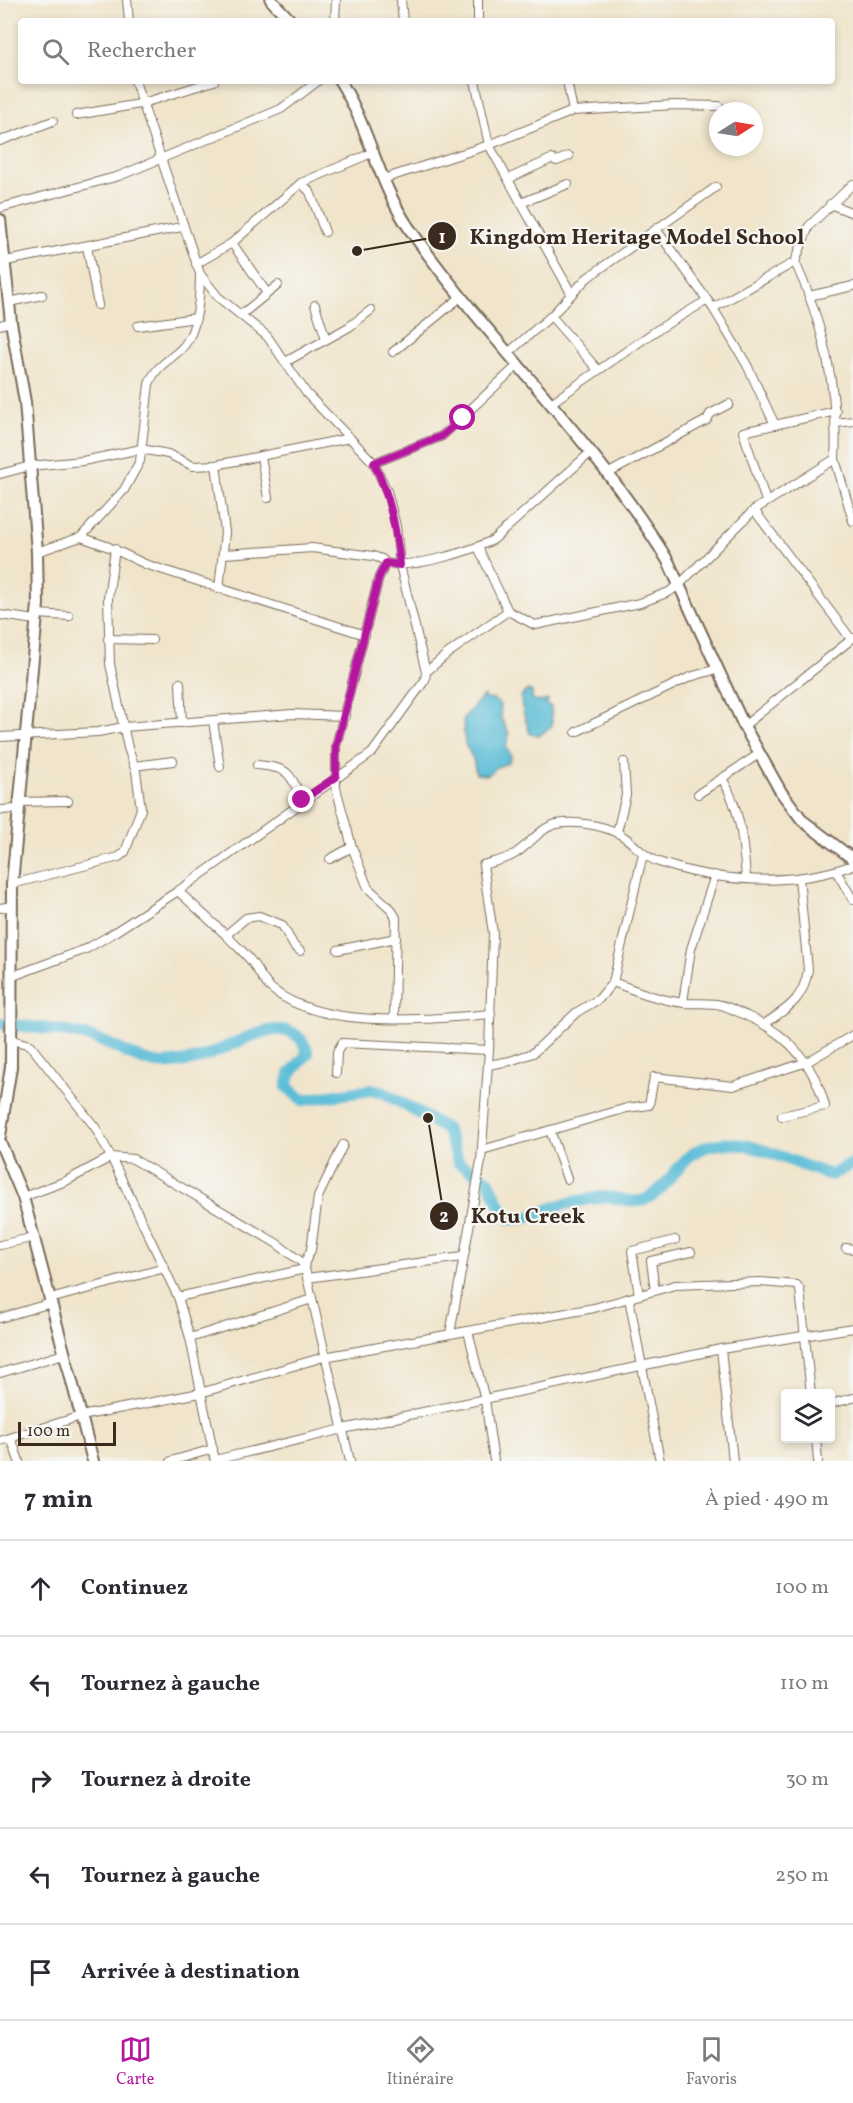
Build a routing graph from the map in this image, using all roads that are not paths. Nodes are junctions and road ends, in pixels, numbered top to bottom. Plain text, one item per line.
1 (127, 0) edge
2 (271, 0) edge
3 (336, 0) edge
4 (401, 0) edge
5 (478, 0) edge
6 (129, 18) edge
7 (288, 18) edge
8 (335, 18) edge
9 (403, 18) edge
10 (478, 18) edge
11 (136, 84) edge
12 (203, 84) edge
13 (314, 84) edge
14 (342, 84) edge
15 (476, 84) edge
16 (568, 84) edge
17 (140, 104) junction
18 (709, 106) edge
19 (573, 111) junction
20 (76, 115) dead end
21 (53, 121) dead end
22 (0, 141) edge
23 (489, 145) junction
24 (374, 152) junction
25 (569, 156) dead end
26 (161, 159) junction
27 (383, 179) junction
28 (508, 179) junction
29 (301, 183) junction
30 (568, 184) dead end
31 (853, 184) edge
32 (717, 187) dead end
33 (521, 203) junction
34 (830, 204) junction
35 (0, 208) edge
36 (853, 213) edge
37 (0, 220) edge
38 (182, 227) junction
39 (656, 229) junction
40 (325, 232) dead end
41 (232, 243) junction
42 (87, 246) junction
43 (2, 262) edge
44 (795, 262) junction
45 (196, 264) junction
46 (200, 274) junction
47 (278, 285) dead end
48 (853, 286) edge
49 (267, 293) junction
50 (571, 293) junction
51 (42, 295) dead end
52 (462, 296) junction
53 (808, 296) junction
54 (706, 301) junction
55 (9, 302) junction
56 (98, 305) dead end
57 (315, 305) dead end
58 (713, 308) junction
59 (371, 310) dead end
60 (242, 314) junction
61 (551, 316) junction
62 (196, 318) junction
63 (6, 323) edge
64 (138, 326) dead end
65 (326, 339) junction
66 (393, 352) dead end
67 (508, 353) junction
68 (287, 361) junction
69 (518, 365) junction
70 (598, 370) junction
71 (551, 403) junction
72 (729, 404) dead end
73 (836, 411) junction
74 (853, 421) edge
75 (836, 423) junction
76 (775, 425) junction
77 (350, 438) junction
78 (141, 449) junction
79 (591, 452) junction
80 (261, 456) junction
81 (835, 459) junction
82 (374, 463) junction
83 (216, 465) junction
84 (30, 466) junction
85 (0, 474) edge
86 (607, 474) junction
87 (268, 498) dead end
88 (766, 501) junction
89 (754, 510) junction
90 (853, 521) edge
91 (81, 537) junction
92 (478, 547) junction
93 (115, 549) junction
94 (37, 552) junction
95 (224, 554) junction
96 (386, 563) junction
97 (400, 565) junction
98 (680, 585) junction
99 (219, 589) junction
100 (508, 611) junction
101 (0, 615) edge
102 (69, 616) dead end
103 (37, 617) junction
104 (365, 635) junction
105 (852, 638) edge
106 (108, 639) junction
107 (152, 639) dead end
108 (717, 669) junction
109 (426, 672) junction
110 (180, 683) dead end
111 (345, 716) junction
112 (213, 721) junction
113 (182, 723) junction
114 (744, 726) junction
115 (124, 727) junction
116 (576, 732) dead end
117 (24, 733) junction
118 (0, 736) edge
119 (759, 754) junction
120 (173, 761) dead end
121 (624, 762) dead end
122 (257, 765) dead end
123 (134, 766) junction
124 (220, 767) dead end
125 (336, 777) junction
126 (722, 778) junction
127 (698, 794) dead end
128 (302, 800) junction
129 (69, 801) dead end
130 (18, 805) junction
131 (0, 810) edge
132 (617, 832) junction
133 (352, 847) junction
134 (643, 854) junction
135 (330, 859) dead end
136 (853, 859) edge
137 (853, 865) edge
138 (836, 871) junction
139 (715, 875) junction
140 (746, 877) junction
141 (799, 878) junction
142 (12, 884) junction
143 (178, 891) junction
144 (853, 900) edge
145 (12, 906) junction
146 (0, 908) edge
147 (226, 935) junction
148 (396, 938) junction
149 (338, 950) dead end
150 (300, 951) dead end
151 (13, 976) junction
152 (613, 982) junction
153 (682, 1002) junction
154 (491, 1014) junction
155 (394, 1018) junction
156 (766, 1023) junction
157 (12, 1035) junction
158 (853, 1035) edge
159 (489, 1050) junction
160 (807, 1062) junction
161 (488, 1065) junction
162 (336, 1073) dead end
163 (782, 1116) dead end
164 (550, 1130) junction
165 (0, 1136) edge
166 (0, 1142) edge
167 (343, 1145) dead end
168 (482, 1150) junction
169 (111, 1157) junction
170 (567, 1179) dead end
171 (23, 1197) junction
172 (35, 1237) junction
173 (675, 1240) dead end
174 (0, 1245) edge
175 (691, 1252) dead end
176 (462, 1257) junction
177 (165, 1268) junction
178 (306, 1270) junction
179 (655, 1291) junction
180 (639, 1295) junction
181 (178, 1297) junction
182 (629, 1298) junction
183 (312, 1299) junction
184 (50, 1301) junction
185 (0, 1318) edge
186 (853, 1328) edge
187 (468, 1330) junction
188 (450, 1334) junction
189 (806, 1335) junction
190 (190, 1338) junction
191 (721, 1349) junction
192 (64, 1354) junction
193 (324, 1358) junction
194 (643, 1367) junction
195 (0, 1372) edge
196 (811, 1389) edge
197 (200, 1393) junction
198 (853, 1398) edge
199 (485, 1400) junction
200 (835, 1403) edge
201 (81, 1416) junction
202 (343, 1429) junction
203 (11, 1438) junction
204 (0, 1441) edge
205 (816, 1443) edge
206 (213, 1449) junction
207 (215, 1460) edge
208 (19, 1461) edge
209 (93, 1461) edge
210 (171, 1461) edge
211 (350, 1461) edge
212 (494, 1461) edge
213 (660, 1461) edge
214 (733, 1461) edge
215 (818, 1461) edge

1 - 6 street
2 - 7 street
3 - 8 street
4 - 9 street
5 - 10 street
11 - 17 street
12 - 17 street
13 - 26 street
14 - 24 street
15 - 23 street
16 - 19 street
17 - 20 street
17 - 26 street
18 - 19 street
19 - 23 street
21 - 22 street
23 - 27 street
23 - 28 street
24 - 27 street
24 - 29 street
25 - 28 street
26 - 35 street
26 - 38 street
27 - 52 street
28 - 33 street
29 - 40 street
29 - 41 street
30 - 33 street
31 - 34 street
32 - 39 street
33 - 50 street
34 - 36 street
34 - 44 street
37 - 43 street
38 - 42 street
38 - 45 street
39 - 50 street
39 - 54 street
41 - 45 street
41 - 49 street
42 - 43 street
42 - 56 street
43 - 55 street
44 - 53 street
44 - 58 street
45 - 46 street
46 - 60 street
46 - 62 street
47 - 49 street
48 - 53 street
49 - 60 street
50 - 61 street
51 - 55 street
52 - 66 street
52 - 67 street
53 - 73 street
54 - 58 street
54 - 70 street
55 - 63 street
57 - 65 street
58 - 76 street
59 - 65 street
60 - 68 street
61 - 67 street
61 - 70 street
62 - 64 street
62 - 78 street
63 - 84 street
65 - 68 street
67 - 69 street
68 - 77 street
69 - 71 street
69 - 82 street
70 - 71 street
71 - 79 street
72 - 86 street
73 - 75 street
73 - 76 street
74 - 75 street
75 - 81 street
76 - 88 street
77 - 80 street
77 - 82 street
78 - 83 street
78 - 84 street
78 - 91 street
79 - 86 street
79 - 92 street
80 - 83 street
80 - 87 street
81 - 88 street
81 - 90 street
82 - 97 street
83 - 95 street
84 - 85 street
84 - 94 street
86 - 98 street
88 - 89 street
89 - 98 street
89 - 105 street
91 - 93 street
91 - 94 street
92 - 97 street
92 - 100 street
93 - 99 street
93 - 106 street
94 - 103 street
95 - 96 street
95 - 99 street
96 - 97 street
96 - 104 street
97 - 109 street
98 - 100 street
98 - 108 street
99 - 104 street
100 - 109 street
101 - 103 street
102 - 103 street
103 - 117 street
104 - 111 street
105 - 114 street
106 - 107 street
106 - 115 street
108 - 114 street
108 - 116 street
109 - 125 street
110 - 113 street
111 - 112 street
111 - 125 street
112 - 113 street
112 - 124 street
113 - 115 street
114 - 119 street
115 - 117 street
115 - 123 street
117 - 118 street
117 - 130 street
119 - 126 street
119 - 136 street
120 - 123 street
121 - 132 street
122 - 128 street
123 - 142 street
125 - 128 street
125 - 133 street
126 - 127 street
126 - 140 street
128 - 143 street
129 - 130 street
130 - 131 street
130 - 142 street
132 - 134 street
132 - 154 street
133 - 135 street
133 - 148 street
134 - 139 street
134 - 152 street
137 - 138 street
138 - 141 street
138 - 144 street
139 - 140 street
139 - 153 street
140 - 141 street
141 - 156 street
142 - 145 street
143 - 147 street
143 - 151 street
145 - 146 street
145 - 151 street
147 - 150 street
147 - 155 street
148 - 149 street
148 - 155 street
151 - 157 street
152 - 153 street
152 - 161 street
153 - 156 street
154 - 155 street
154 - 159 street
156 - 160 street
157 - 165 street
157 - 169 street
158 - 160 street
159 - 161 street
159 - 162 street
160 - 163 street
160 - 164 street
161 - 168 street
164 - 168 street
164 - 170 street
166 - 171 street
167 - 178 street
168 - 176 street
169 - 171 street
169 - 177 street
169 - 178 street
171 - 172 street
172 - 174 street
172 - 184 street
173 - 180 street
175 - 179 street
176 - 178 street
176 - 188 street
177 - 181 street
177 - 184 street
178 - 181 street
178 - 183 street
179 - 180 street
179 - 189 street
180 - 182 street
181 - 190 street
182 - 187 street
182 - 194 street
183 - 190 street
183 - 193 street
184 - 185 street
184 - 192 street
186 - 189 street
187 - 188 street
187 - 199 street
188 - 193 street
189 - 191 street
189 - 196 street
190 - 197 street
191 - 194 street
191 - 214 street
192 - 195 street
192 - 201 street
193 - 197 street
193 - 202 street
194 - 199 street
194 - 213 street
197 - 201 street
197 - 206 street
198 - 200 street
199 - 202 street
199 - 212 street
201 - 203 street
201 - 209 street
202 - 207 street
202 - 211 street
203 - 204 street
203 - 208 street
205 - 215 street
206 - 207 street
206 - 210 street

